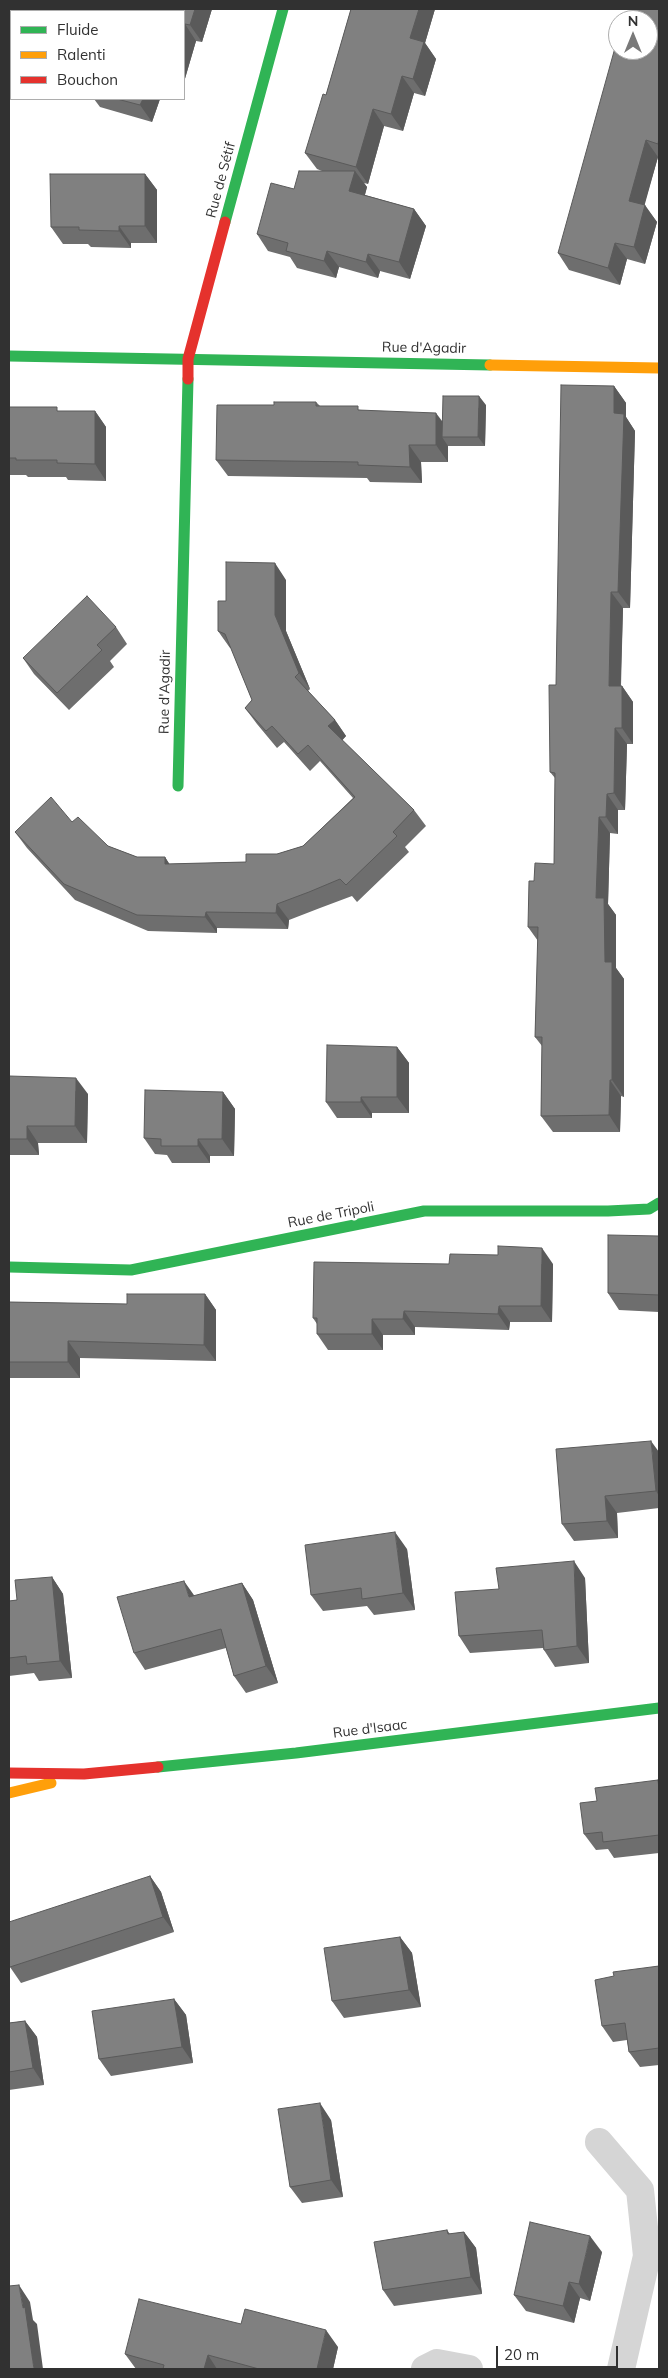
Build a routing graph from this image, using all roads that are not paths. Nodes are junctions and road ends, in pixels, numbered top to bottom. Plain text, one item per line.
1 (283, 9) edge
2 (9, 356) edge
3 (188, 359) junction
4 (659, 368) edge
5 (178, 786) dead end
6 (659, 1203) edge
7 (9, 1267) edge
8 (659, 1708) edge
9 (9, 1772) edge
10 (84, 1774) junction
11 (9, 1793) edge
12 (599, 2142) dead end
13 (425, 2369) edge
14 (469, 2369) edge
15 (621, 2369) edge

1 - 3 street, Rue de Sétif
2 - 3 street, Rue d'Agadir
3 - 4 street, Rue d'Agadir
3 - 5 street, Rue d'Agadir
6 - 7 street, Rue de Tripoli
8 - 10 street, Rue d'Isaac
9 - 10 street, Rue d'Isaac
10 - 11 street, Rue d'Isaac
12 - 15 street
13 - 14 street

